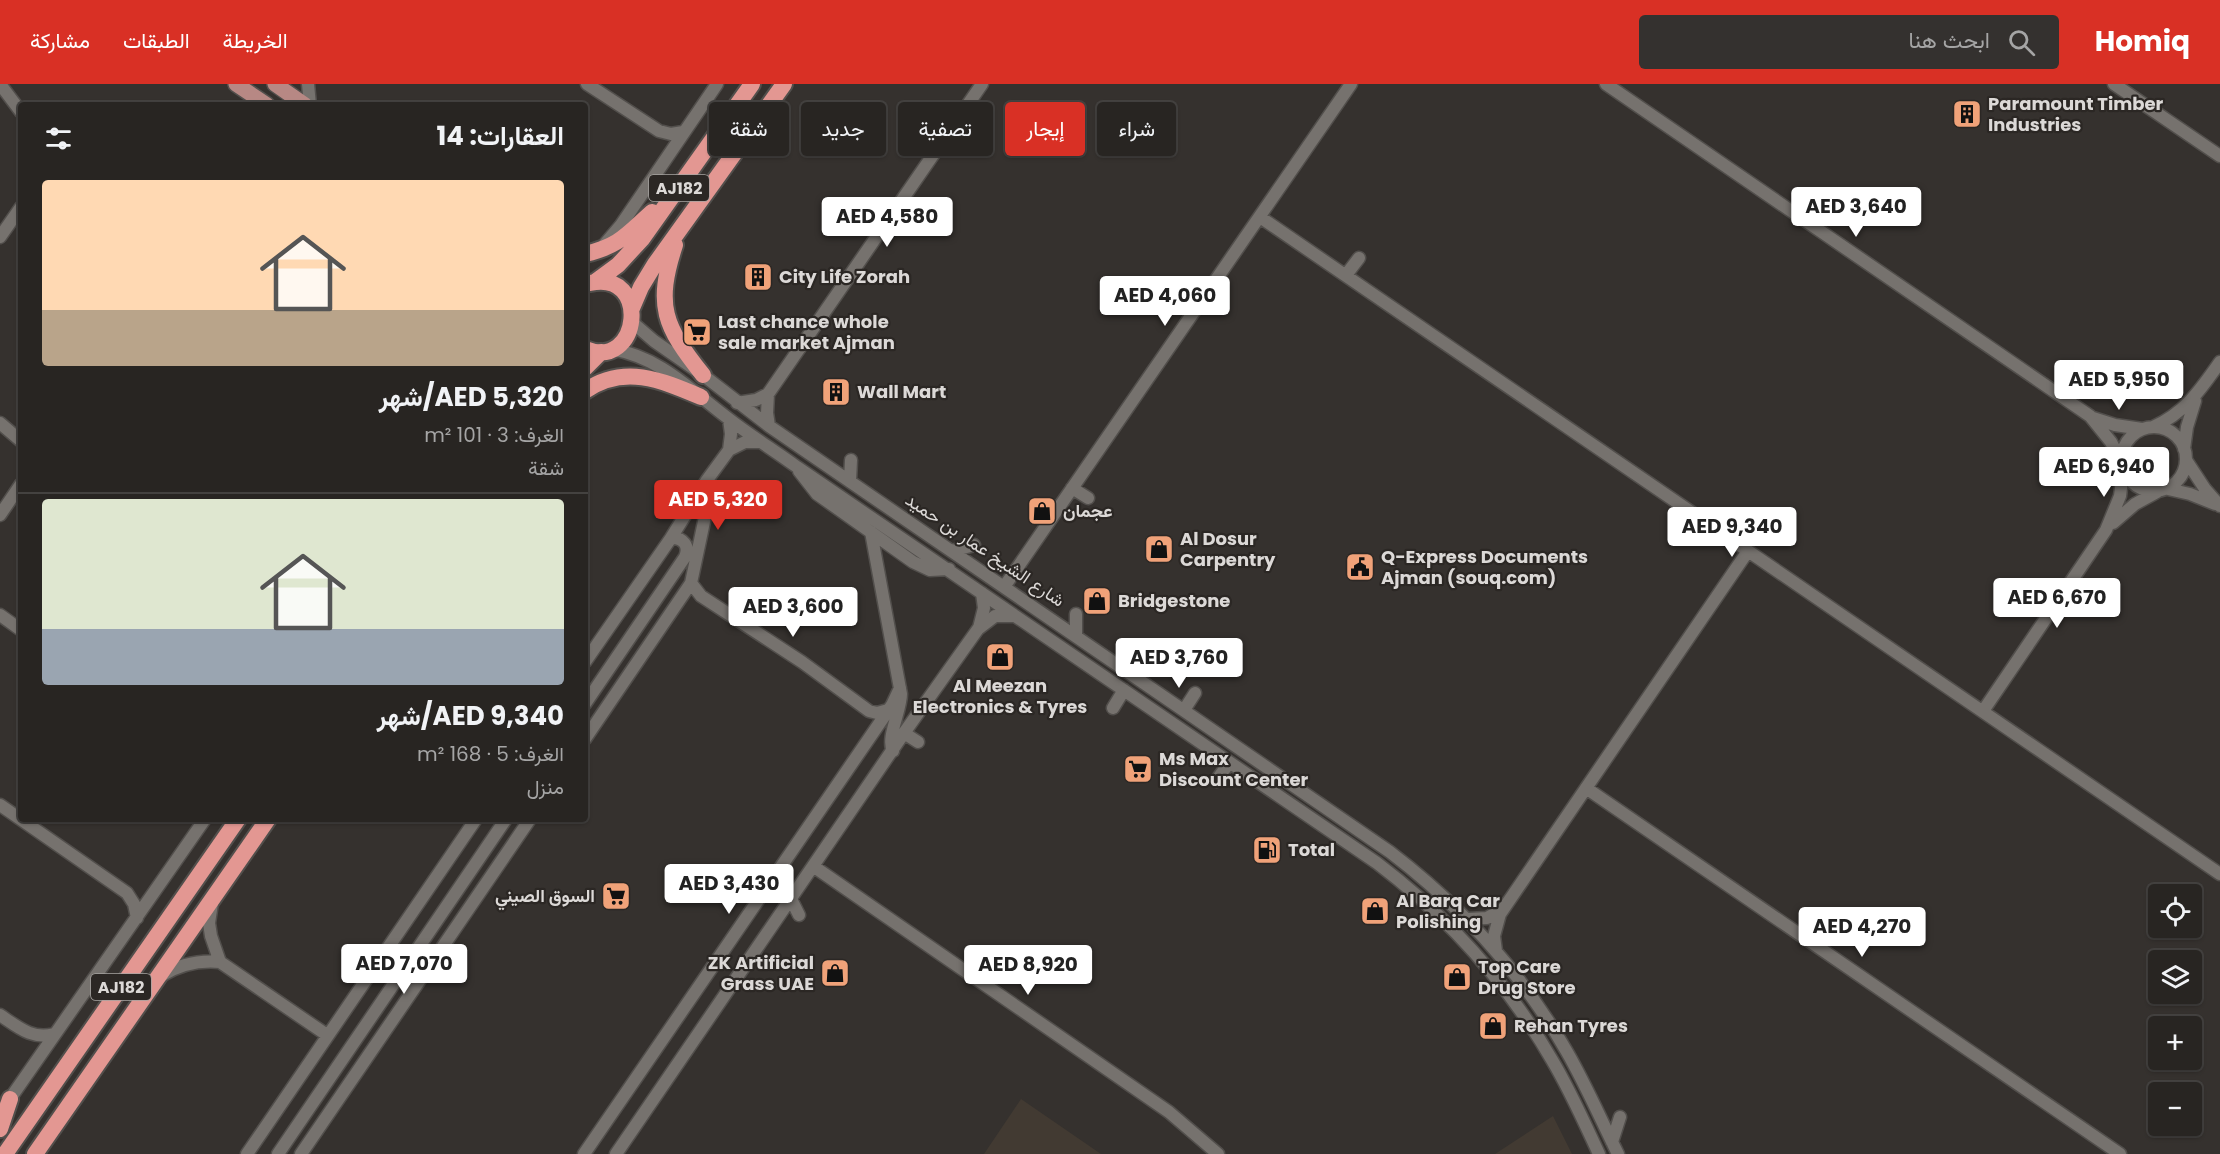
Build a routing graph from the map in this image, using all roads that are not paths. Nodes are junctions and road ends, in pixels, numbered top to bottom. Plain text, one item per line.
1 (0, 84) edge
2 (236, 84) edge
3 (275, 84) edge
4 (308, 84) edge
5 (587, 84) edge
6 (717, 84) edge
7 (752, 84) edge
8 (784, 84) edge
9 (982, 84) edge
10 (1351, 84) edge
11 (1606, 84) edge
12 (2114, 84) edge
13 (263, 102) edge
14 (303, 102) edge
15 (308, 102) edge
16 (18, 108) edge
17 (658, 131) junction
18 (683, 132) junction
19 (667, 156) junction
20 (2220, 156) edge
21 (670, 200) junction
22 (18, 211) edge
23 (1260, 217) junction
24 (680, 230) junction
25 (1, 235) edge
26 (591, 253) edge
27 (1359, 258) dead end
28 (1346, 275) junction
29 (589, 282) edge
30 (632, 315) junction
31 (599, 350) edge
32 (2220, 362) edge
33 (588, 364) edge
34 (703, 375) junction
35 (588, 389) edge
36 (768, 394) junction
37 (2198, 394) junction
38 (701, 397) junction
39 (737, 403) junction
40 (2090, 416) junction
41 (729, 419) junction
42 (0, 423) edge
43 (769, 426) junction
44 (2147, 428) junction
45 (18, 432) edge
46 (18, 438) edge
47 (762, 442) junction
48 (729, 450) junction
49 (2185, 455) junction
50 (851, 460) dead end
51 (797, 467) junction
52 (2122, 467) junction
53 (706, 480) junction
54 (850, 481) junction
55 (18, 488) edge
56 (1072, 488) junction
57 (2163, 490) junction
58 (1088, 498) dead end
59 (2220, 506) edge
60 (0, 515) edge
61 (2106, 530) junction
62 (871, 532) junction
63 (671, 538) junction
64 (974, 545) dead end
65 (952, 551) junction
66 (1748, 551) junction
67 (949, 569) junction
68 (691, 583) junction
69 (1004, 587) junction
70 (982, 593) junction
71 (1076, 614) dead end
72 (0, 615) edge
73 (1015, 616) junction
74 (18, 628) edge
75 (978, 629) junction
76 (1076, 636) junction
77 (588, 658) edge
78 (900, 688) junction
79 (1124, 690) junction
80 (1195, 693) dead end
81 (588, 700) edge
82 (1113, 708) dead end
83 (888, 710) junction
84 (1184, 710) junction
85 (1983, 711) junction
86 (904, 733) junction
87 (588, 735) edge
88 (918, 742) dead end
89 (892, 751) junction
90 (1229, 763) junction
91 (1216, 780) dead end
92 (1586, 788) junction
93 (0, 805) edge
94 (18, 817) edge
95 (25, 822) edge
96 (203, 822) edge
97 (236, 822) edge
98 (266, 822) edge
99 (474, 822) edge
100 (504, 822) edge
101 (528, 822) edge
102 (813, 866) junction
103 (2220, 874) edge
104 (127, 892) junction
105 (154, 893) junction
106 (213, 896) junction
107 (790, 899) junction
108 (1504, 908) junction
109 (799, 915) dead end
110 (137, 918) junction
111 (1468, 919) junction
112 (1496, 951) junction
113 (220, 962) junction
114 (374, 967) junction
115 (395, 981) junction
116 (152, 984) junction
117 (0, 1015) edge
118 (54, 1034) junction
119 (30, 1035) junction
120 (327, 1035) junction
121 (37, 1059) junction
122 (357, 1072) junction
123 (324, 1087) junction
124 (5, 1106) edge
125 (1620, 1117) dead end
126 (0, 1129) edge
127 (1612, 1142) junction
128 (5, 1154) edge
129 (35, 1154) edge
130 (247, 1154) edge
131 (278, 1154) edge
132 (301, 1154) edge
133 (584, 1154) edge
134 (616, 1154) edge
135 (1218, 1154) edge
136 (1599, 1154) edge
137 (1618, 1154) edge
138 (2120, 1154) edge

1 - 16 street
2 - 13 main road
3 - 14 main road
4 - 15 street
5 - 17 street
6 - 18 street
7 - 21 highway, AJ182
8 - 24 highway, AJ182
9 - 36 street
10 - 23 street
11 - 40 street
12 - 20 street
17 - 18 street
17 - 19 street
18 - 19 street
19 - 26 street
21 - 26 highway
21 - 29 highway, AJ182
22 - 25 street
23 - 28 street
23 - 56 street
24 - 30 highway, AJ182
24 - 34 highway
27 - 28 street
28 - 66 street
29 - 30 highway
30 - 31 highway
30 - 34 street, شارع الشيخ عمار بن حميد
31 - 33 highway
31 - 38 street, شارع الشيخ عمار بن حميد
32 - 37 street
34 - 39 street, شارع الشيخ عمار بن حميد
35 - 38 highway
36 - 39 street
36 - 43 street
37 - 44 street
37 - 49 street
38 - 41 street, شارع الشيخ عمار بن حميد
39 - 43 street, شارع الشيخ عمار بن حميد
40 - 44 street
40 - 52 street
41 - 47 street, شارع الشيخ عمار بن حميد
41 - 48 street
42 - 45 street
42 - 46 street
43 - 54 street, شارع الشيخ عمار بن حميد
44 - 49 street
44 - 52 street
47 - 48 street
47 - 51 street, شارع الشيخ عمار بن حميد
48 - 53 street
49 - 57 street
49 - 59 street
50 - 54 street
51 - 62 street
51 - 67 street, شارع الشيخ عمار بن حميد
52 - 57 street
52 - 61 street
53 - 63 street
53 - 68 street
54 - 65 street, شارع الشيخ عمار بن حميد
55 - 60 street
56 - 58 street
56 - 69 street
57 - 59 street
57 - 61 street
61 - 85 street
62 - 67 street
62 - 78 street
63 - 77 street
63 - 81 street
64 - 65 street
65 - 69 street, شارع الشيخ عمار بن حميد
66 - 85 street
66 - 92 street
67 - 70 street, شارع الشيخ عمار بن حميد
68 - 83 street
68 - 87 street
69 - 76 street, شارع الشيخ عمار بن حميد
70 - 73 street, شارع الشيخ عمار بن حميد
70 - 75 street
71 - 76 street
72 - 74 street
73 - 75 street
73 - 79 street, شارع الشيخ عمار بن حميد
75 - 86 street
76 - 84 street, شارع الشيخ عمار بن حميد
78 - 83 street
78 - 89 street
79 - 82 street
79 - 90 street, شارع الشيخ عمار بن حميد
80 - 84 street
83 - 133 street
84 - 111 street, شارع الشيخ عمار بن حميد
85 - 103 street
86 - 88 street
86 - 89 street
89 - 102 street
90 - 91 street
90 - 136 street, شارع الشيخ عمار بن حميد
92 - 108 street
92 - 138 street
93 - 94 street
95 - 104 street
96 - 105 street
97 - 128 highway, AJ182
98 - 106 highway, AJ182
99 - 114 street
100 - 115 street
101 - 122 street
102 - 107 street
102 - 135 street
104 - 105 street
104 - 110 street
105 - 110 street
106 - 113 street
106 - 116 highway, AJ182
107 - 109 street
107 - 134 street
108 - 111 street
108 - 112 street
110 - 118 street
111 - 112 street, شارع الشيخ عمار بن حميد
112 - 127 street, شارع الشيخ عمار بن حميد
113 - 116 street
113 - 120 street
114 - 115 street
114 - 120 street
115 - 123 street
116 - 129 highway, AJ182
117 - 119 street
118 - 119 street
118 - 121 street
119 - 121 street
120 - 130 street
121 - 124 street
122 - 123 street
122 - 132 street
123 - 131 street
124 - 126 highway
125 - 127 street
127 - 137 street, شارع الشيخ عمار بن حميد

